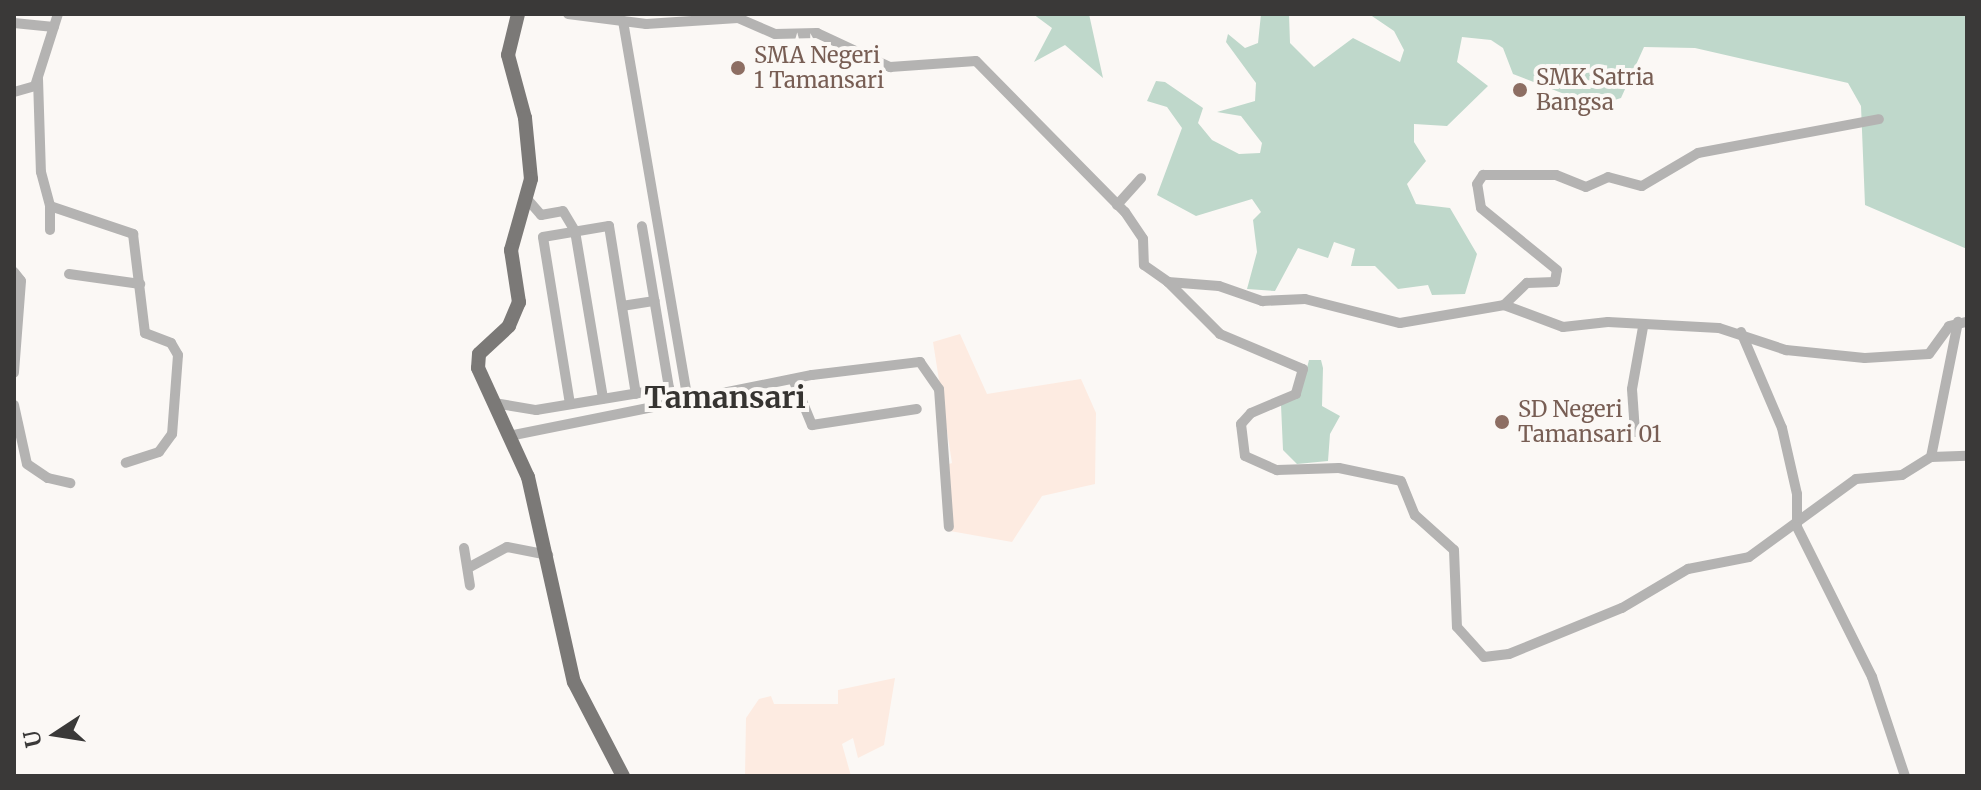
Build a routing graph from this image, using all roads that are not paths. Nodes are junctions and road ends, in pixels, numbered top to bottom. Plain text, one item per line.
1 (58, 14) edge
2 (518, 14) edge
3 (568, 14) edge
4 (746, 17) edge
5 (682, 18) edge
6 (623, 21) junction
7 (14, 23) edge
8 (54, 27) junction
9 (38, 79) junction
10 (14, 92) edge
11 (1879, 119) dead end
12 (1141, 178) dead end
13 (528, 200) junction
14 (1117, 205) junction
15 (50, 206) junction
16 (642, 226) dead end
17 (50, 230) dead end
18 (575, 231) junction
19 (14, 272) edge
20 (69, 274) dead end
21 (1168, 282) junction
22 (140, 284) junction
23 (655, 301) junction
24 (1504, 305) junction
25 (622, 306) junction
26 (1963, 322) edge
27 (1643, 327) junction
28 (1741, 332) junction
29 (14, 373) edge
30 (793, 379) junction
31 (636, 394) junction
32 (603, 399) junction
33 (688, 400) junction
34 (494, 403) junction
35 (570, 404) junction
36 (14, 405) edge
37 (917, 409) dead end
38 (1635, 432) dead end
39 (509, 436) junction
40 (1967, 456) edge
41 (1931, 457) junction
42 (126, 463) dead end
43 (70, 483) dead end
44 (949, 527) dead end
45 (1797, 527) junction
46 (464, 548) dead end
47 (548, 555) junction
48 (468, 568) junction
49 (470, 586) dead end
50 (623, 776) edge
51 (1905, 776) edge

1 - 8 street
2 - 13 main road
3 - 6 street
4 - 5 street
4 - 14 street
5 - 6 street
6 - 33 street
7 - 8 street
8 - 9 street
9 - 10 street
9 - 15 street
11 - 24 street
12 - 14 street
13 - 18 street
13 - 34 main road
14 - 21 street
15 - 17 street
15 - 22 street
16 - 23 street
18 - 25 street
18 - 32 street
18 - 35 street
19 - 29 street
20 - 22 street
21 - 24 street
21 - 45 street
22 - 42 street
23 - 25 street
23 - 31 street
24 - 27 street
25 - 31 street
26 - 28 street
26 - 41 street
27 - 28 street
27 - 38 street
28 - 45 street
30 - 33 street
30 - 37 street
30 - 44 street
31 - 32 street
32 - 35 street
33 - 39 street
34 - 35 street
34 - 39 main road
36 - 43 street
39 - 47 main road
40 - 41 street
41 - 45 street
45 - 51 street
46 - 48 street
47 - 48 street
47 - 50 main road
48 - 49 street

